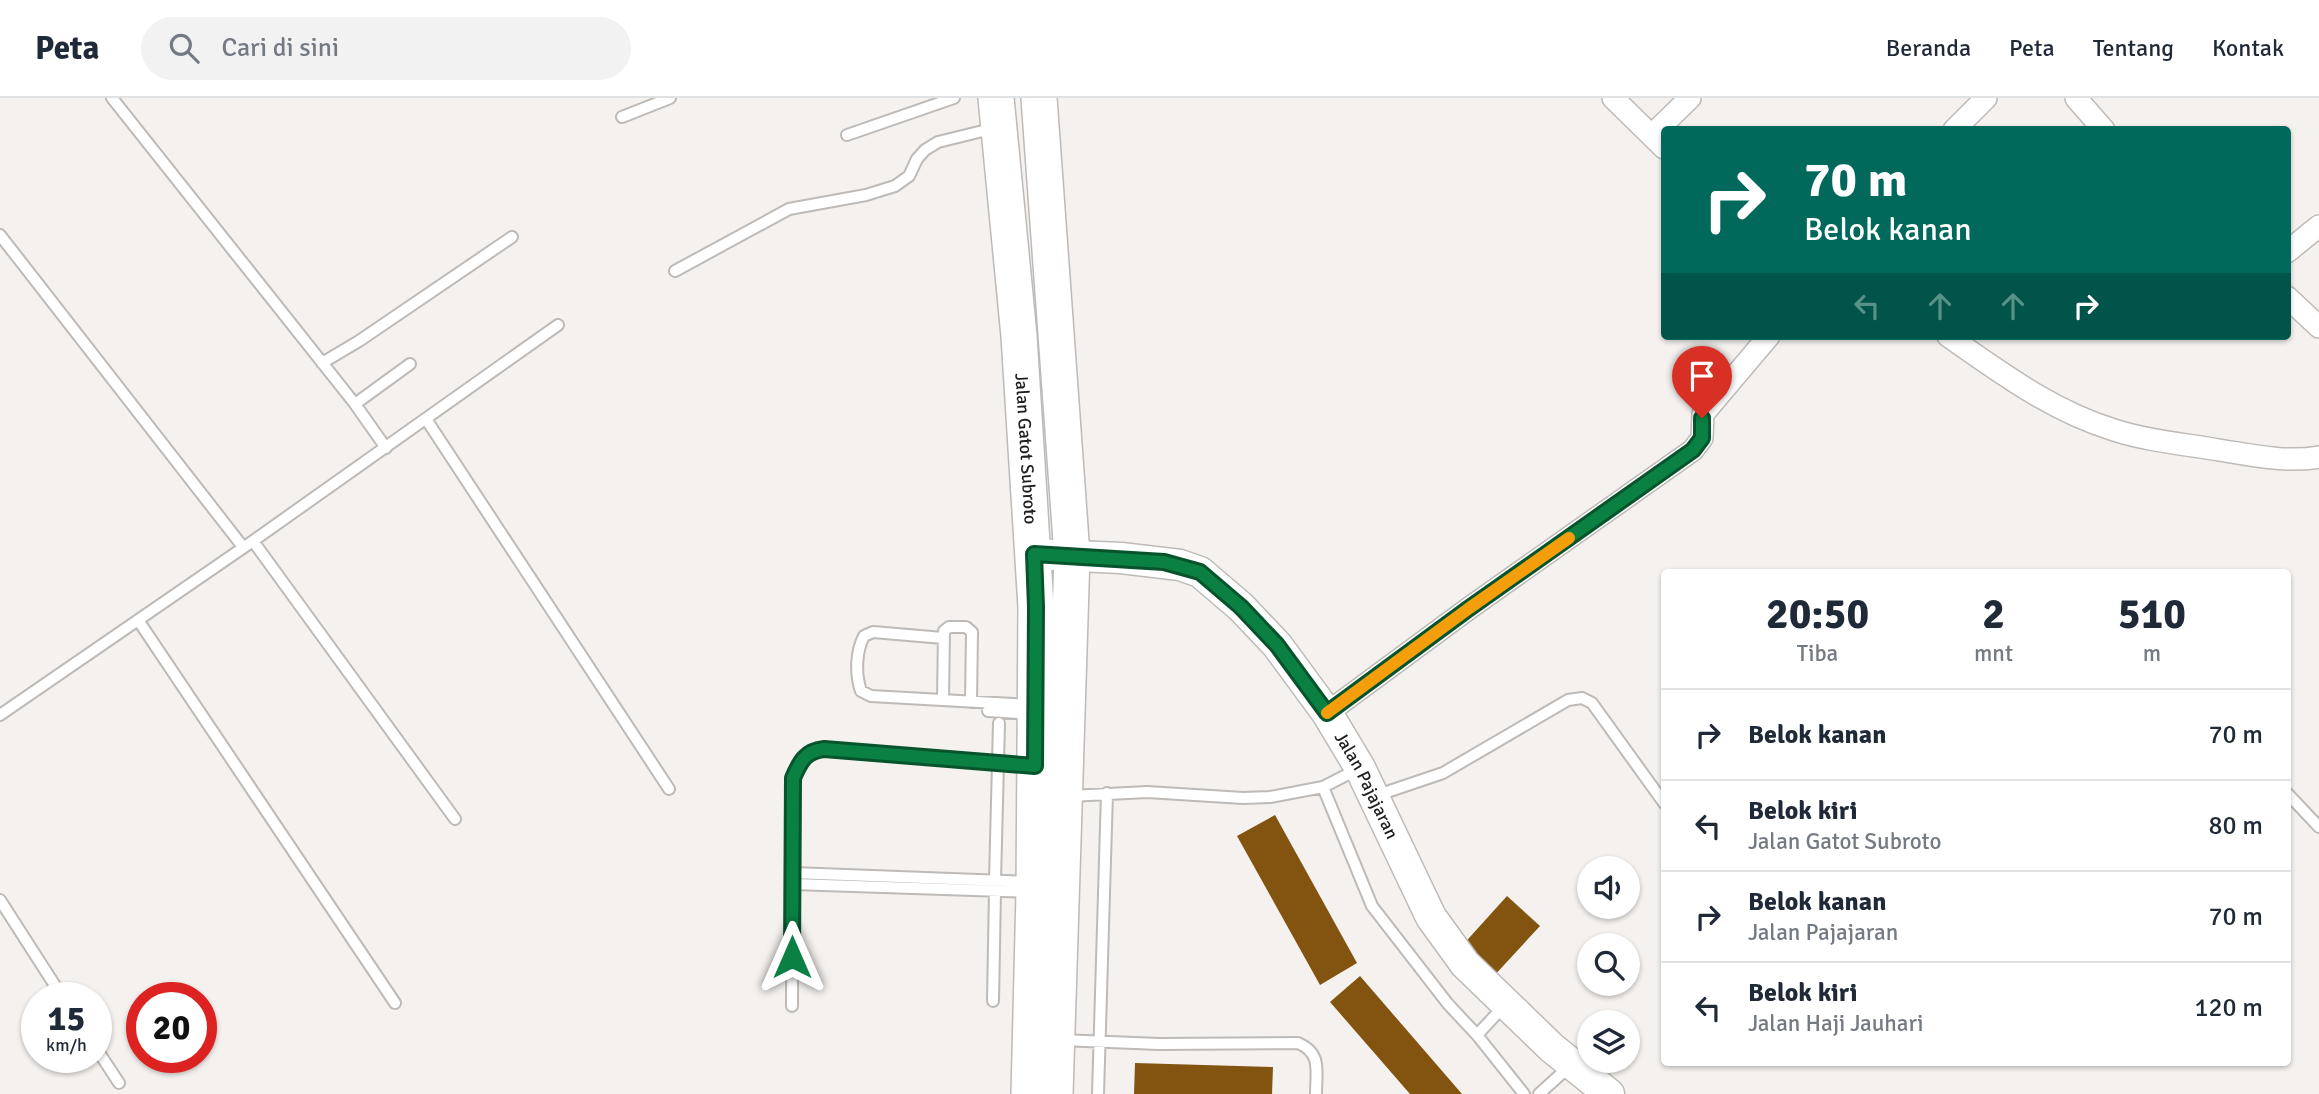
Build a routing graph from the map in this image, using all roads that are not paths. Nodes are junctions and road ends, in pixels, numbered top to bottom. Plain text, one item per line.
1 (112, 98) edge
2 (670, 98) edge
3 (954, 98) edge
4 (1039, 98) edge
5 (1613, 98) edge
6 (1690, 98) edge
7 (1986, 98) edge
8 (2076, 98) edge
9 (998, 113) edge
10 (622, 117) dead end
11 (1670, 126) edge
12 (1958, 126) edge
13 (2100, 126) edge
14 (847, 135) dead end
15 (1658, 142) edge
16 (2319, 226) edge
17 (0, 235) edge
18 (512, 237) dead end
19 (2291, 249) edge
20 (675, 271) dead end
21 (2291, 301) edge
22 (558, 325) dead end
23 (2319, 327) edge
24 (1766, 340) edge
25 (1954, 340) edge
26 (322, 363) junction
27 (410, 364) dead end
28 (355, 404) junction
29 (426, 419) junction
30 (386, 448) junction
31 (2319, 457) edge
32 (248, 544) junction
33 (1034, 554) junction
34 (1072, 555) junction
35 (138, 620) junction
36 (943, 638) junction
37 (943, 700) junction
38 (971, 702) junction
39 (1035, 710) junction
40 (988, 712) dead end
41 (1327, 713) junction
42 (0, 715) edge
43 (999, 723) dead end
44 (998, 764) junction
45 (1035, 766) junction
46 (1360, 768) junction
47 (1323, 787) junction
48 (668, 789) dead end
49 (1088, 794) junction
50 (1374, 797) junction
51 (2291, 797) edge
52 (1661, 799) edge
53 (455, 819) dead end
54 (2319, 827) edge
55 (793, 878) junction
56 (995, 886) junction
57 (1034, 887) junction
58 (0, 900) edge
59 (53, 982) edge
60 (993, 1001) dead end
61 (395, 1003) dead end
62 (1506, 1004) junction
63 (792, 1006) dead end
64 (1477, 1035) junction
65 (1056, 1040) junction
66 (1098, 1042) junction
67 (1572, 1064) junction
68 (112, 1073) edge
69 (118, 1083) dead end
70 (1316, 1089) edge
71 (1029, 1094) edge
72 (1055, 1094) edge
73 (1098, 1094) edge
74 (1325, 1094) edge
75 (1524, 1094) edge
76 (1539, 1094) edge
77 (1609, 1094) edge

1 - 26 lane
2 - 10 lane
3 - 14 lane
4 - 34 highway, Jalan Gatot Subroto
5 - 15 street
6 - 11 street
7 - 12 street
8 - 13 street
9 - 20 lane
9 - 33 highway, Jalan Gatot Subroto
16 - 19 street
17 - 32 lane
18 - 26 lane
21 - 23 street
22 - 29 lane
24 - 41 street
25 - 31 street
26 - 28 lane
27 - 28 lane
28 - 30 lane
29 - 30 lane
29 - 48 lane
30 - 32 lane
32 - 35 lane
32 - 53 lane
33 - 34 main road, Jalan Pajajaran
33 - 39 highway, Jalan Gatot Subroto
34 - 41 main road, Jalan Pajajaran
34 - 49 highway, Jalan Gatot Subroto
35 - 42 lane
35 - 61 lane
36 - 37 lane
36 - 37 lane
36 - 38 lane
37 - 38 lane
38 - 39 lane
39 - 40 lane
39 - 45 highway, Jalan Gatot Subroto
41 - 46 main road, Jalan Pajajaran
43 - 44 lane
44 - 45 lane
44 - 55 lane
44 - 56 lane
45 - 57 highway, Jalan Gatot Subroto
46 - 47 lane
46 - 50 main road, Jalan Pajajaran
47 - 49 lane
47 - 64 lane
49 - 65 highway, Jalan Gatot Subroto
49 - 66 lane
50 - 52 lane
50 - 62 main road, Jalan Pajajaran
51 - 54 lane
55 - 56 lane
55 - 63 lane
56 - 57 lane
56 - 60 lane
57 - 71 highway, Jalan Gatot Subroto
58 - 59 lane
62 - 64 lane
62 - 67 main road, Jalan Pajajaran
64 - 75 lane
65 - 66 lane
65 - 72 highway, Jalan Gatot Subroto
66 - 70 lane
66 - 73 lane
67 - 76 lane
67 - 77 main road, Jalan Pajajaran
68 - 69 lane
70 - 74 lane

